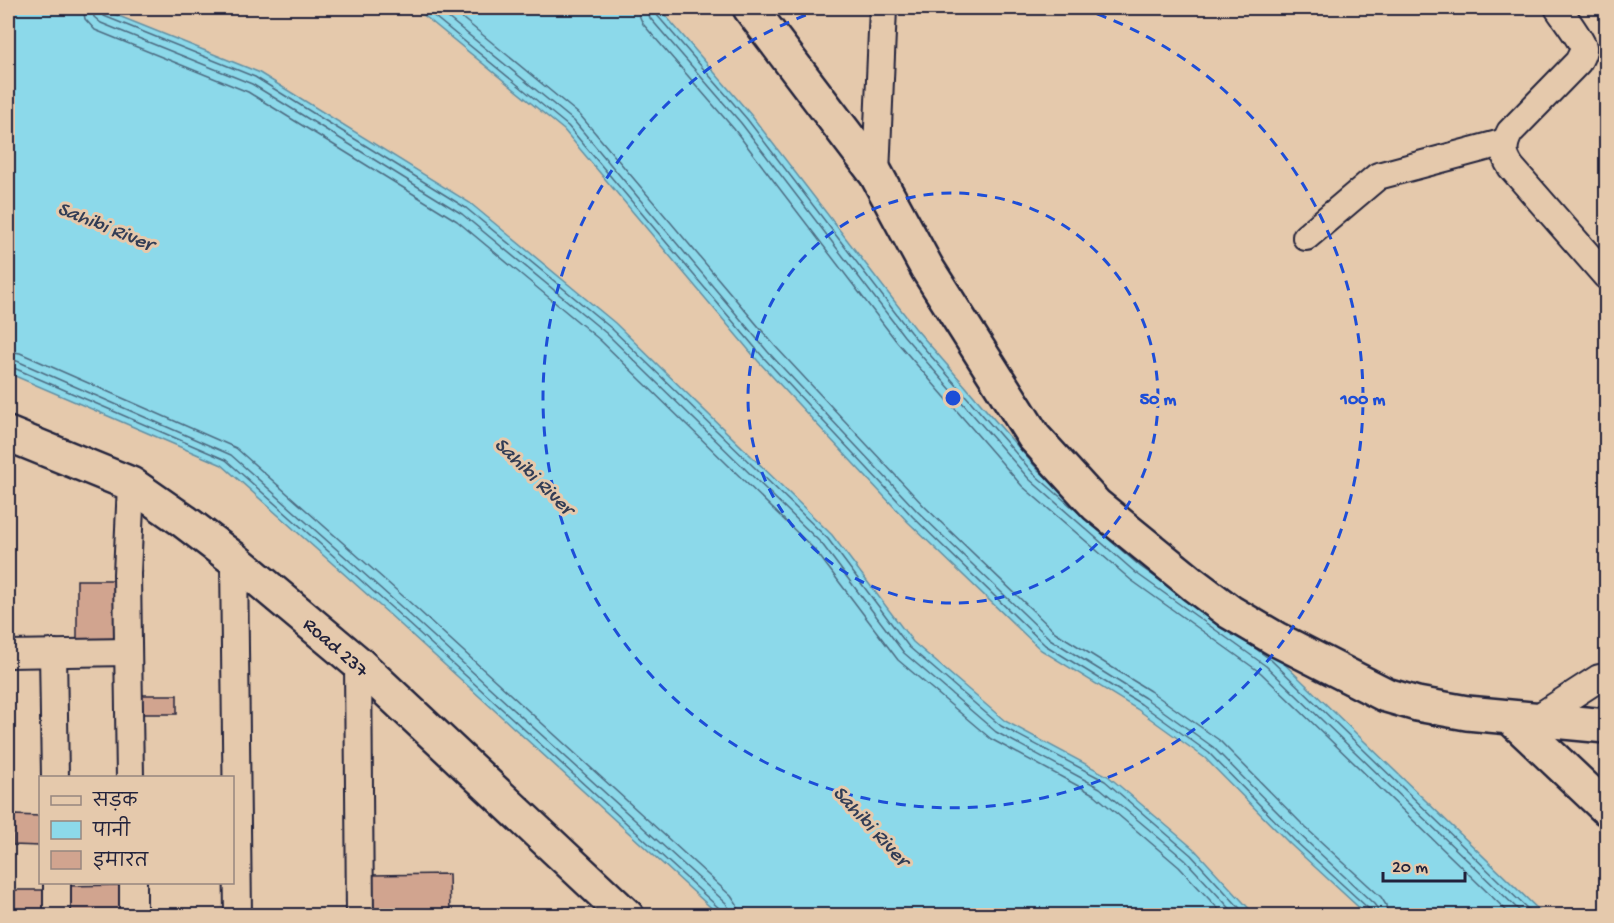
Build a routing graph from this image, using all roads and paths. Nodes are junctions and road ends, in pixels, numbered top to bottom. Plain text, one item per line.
1 (750, 8) edge
2 (883, 8) edge
3 (1558, 8) edge
4 (1505, 142) junction
5 (876, 174) junction
6 (1306, 237) dead end
7 (1606, 276) edge
8 (8, 434) edge
9 (131, 484) junction
10 (234, 559) junction
11 (128, 652) junction
12 (54, 653) junction
13 (8, 654) edge
14 (358, 663) junction
15 (1606, 677) edge
16 (1522, 719) junction
17 (1606, 726) edge
18 (55, 776) edge
19 (130, 776) edge
20 (1606, 808) edge
21 (57, 884) edge
22 (133, 884) edge
23 (621, 912) edge
24 (57, 915) edge
25 (134, 915) edge
26 (238, 915) edge
27 (360, 915) edge

1 - 5 street
2 - 5 street
3 - 4 street
4 - 6 street
4 - 7 street
5 - 16 street
8 - 9 street, Road 237
9 - 10 street, Road 237
9 - 11 street
10 - 14 street, Road 237
10 - 26 street
11 - 12 street
11 - 19 street
12 - 13 street
12 - 18 street
14 - 23 street, Road 237
14 - 27 street
15 - 16 street
16 - 17 street
16 - 20 street
21 - 24 street
22 - 25 street

